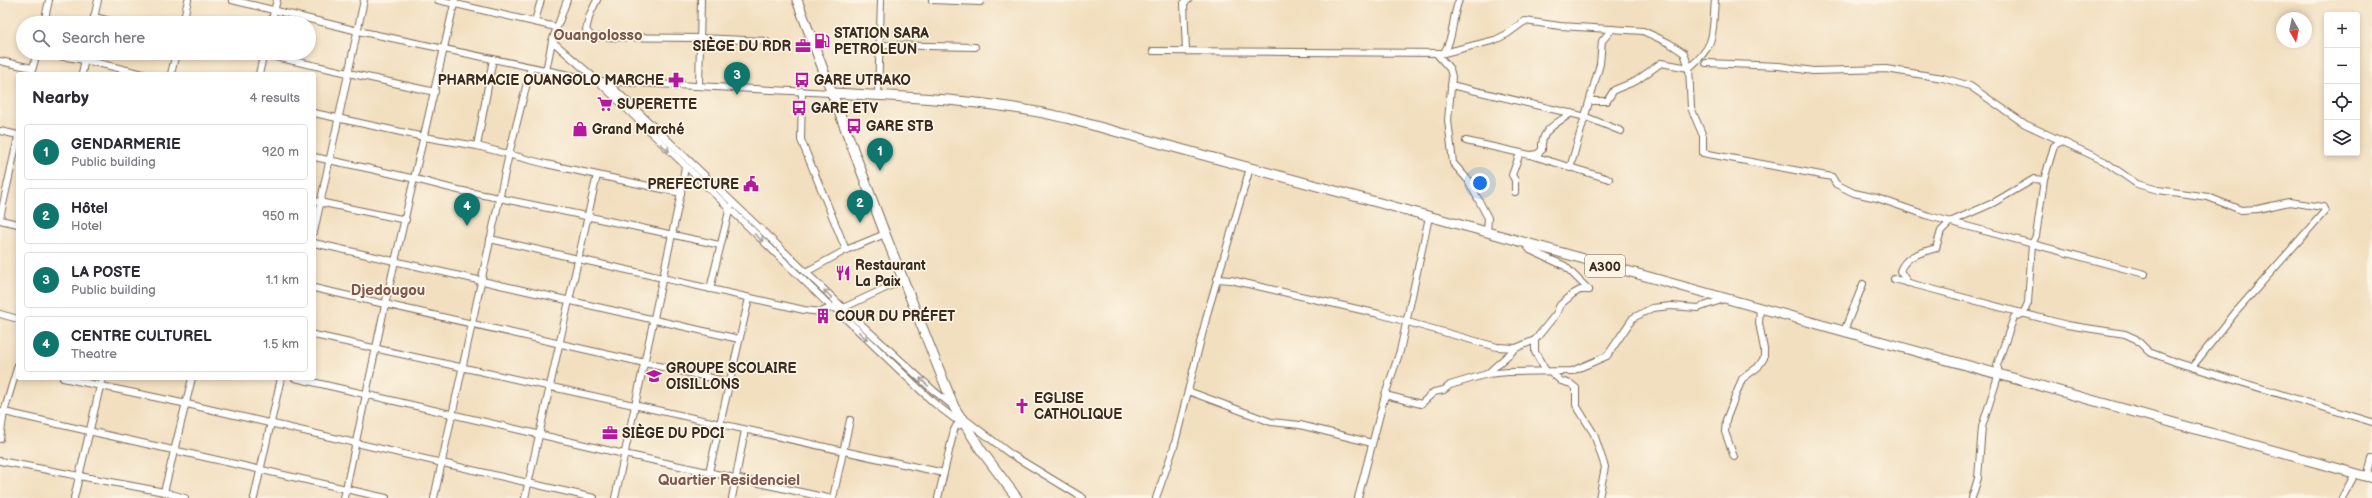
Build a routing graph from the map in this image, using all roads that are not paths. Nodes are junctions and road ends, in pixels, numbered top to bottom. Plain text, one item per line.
1 (49, 0) edge
2 (98, 0) edge
3 (188, 0) edge
4 (232, 0) edge
5 (277, 0) edge
6 (364, 0) edge
7 (438, 0) edge
8 (541, 0) edge
9 (567, 0) edge
10 (597, 0) edge
11 (701, 0) edge
12 (797, 0) edge
13 (881, 0) edge
14 (932, 0) edge
15 (1188, 0) edge
16 (1458, 0) edge
17 (1715, 0) edge
18 (455, 2) edge
19 (980, 2) dead end
20 (274, 10) junction
21 (46, 16) edge
22 (95, 16) edge
23 (185, 16) edge
24 (273, 16) edge
25 (298, 16) edge
26 (316, 20) edge
27 (535, 21) junction
28 (556, 27) junction
29 (1612, 29) junction
30 (358, 31) junction
31 (700, 38) junction
32 (552, 41) junction
33 (766, 41) dead end
34 (880, 45) junction
35 (975, 47) dead end
36 (444, 49) junction
37 (1153, 51) dead end
38 (1186, 51) junction
39 (1436, 53) junction
40 (1444, 53) junction
41 (493, 59) junction
42 (36, 60) edge
43 (85, 60) joint
44 (174, 60) edge
45 (261, 60) edge
46 (292, 60) edge
47 (0, 61) edge
48 (1706, 63) dead end
49 (531, 67) junction
50 (1690, 68) junction
51 (546, 70) junction
52 (32, 71) edge
53 (82, 72) edge
54 (135, 72) edge
55 (171, 72) edge
56 (259, 72) edge
57 (349, 73) junction
58 (598, 81) junction
59 (608, 83) junction
60 (1451, 85) junction
61 (699, 86) junction
62 (802, 91) junction
63 (435, 92) junction
64 (831, 93) junction
65 (878, 95) junction
66 (1590, 101) junction
67 (1571, 113) junction
68 (316, 114) edge
69 (1586, 116) junction
70 (338, 119) junction
71 (0, 131) edge
72 (1621, 131) dead end
73 (16, 135) edge
74 (424, 137) junction
75 (1466, 141) dead end
76 (2060, 142) junction
77 (16, 145) edge
78 (477, 146) junction
79 (1520, 153) junction
80 (509, 154) junction
81 (1530, 155) junction
82 (316, 157) edge
83 (329, 160) junction
84 (684, 166) junction
85 (1250, 168) junction
86 (1570, 168) junction
87 (597, 175) junction
88 (414, 179) junction
89 (1609, 179) dead end
90 (2044, 180) junction
91 (1515, 192) dead end
92 (681, 193) junction
93 (500, 197) junction
94 (317, 202) edge
95 (732, 202) junction
96 (729, 210) junction
97 (316, 212) edge
98 (588, 216) junction
99 (1429, 217) junction
100 (0, 219) edge
101 (406, 220) junction
102 (1950, 222) junction
103 (16, 223) edge
104 (1487, 232) junction
105 (885, 234) junction
106 (670, 235) junction
107 (490, 239) junction
108 (316, 243) edge
109 (1525, 243) junction
110 (2032, 244) junction
111 (720, 245) junction
112 (846, 250) junction
113 (578, 259) junction
114 (396, 261) junction
115 (806, 272) junction
116 (2145, 274) dead end
117 (662, 279) junction
118 (1217, 279) junction
119 (1894, 279) dead end
120 (903, 280) junction
121 (481, 281) junction
122 (1908, 283) junction
123 (1863, 284) dead end
124 (316, 288) edge
125 (710, 289) junction
126 (749, 298) junction
127 (1724, 298) junction
128 (569, 301) junction
129 (386, 305) junction
130 (835, 305) junction
131 (843, 308) junction
132 (1760, 309) junction
133 (0, 314) edge
134 (2023, 314) junction
135 (16, 318) edge
136 (653, 320) junction
137 (1407, 321) junction
138 (472, 324) junction
139 (1844, 331) junction
140 (316, 335) edge
141 (739, 338) junction
142 (1535, 340) junction
143 (559, 345) junction
144 (1516, 348) junction
145 (376, 349) junction
146 (644, 364) junction
147 (2192, 367) junction
148 (462, 369) junction
149 (1548, 372) junction
150 (16, 373) edge
151 (1999, 373) junction
152 (1487, 374) junction
153 (72, 380) edge
154 (102, 380) edge
155 (192, 380) edge
156 (281, 380) edge
157 (303, 380) edge
158 (729, 382) junction
159 (100, 386) junction
160 (549, 388) junction
161 (1188, 391) junction
162 (1385, 395) junction
163 (366, 396) junction
164 (187, 404) junction
165 (635, 405) junction
166 (956, 410) junction
167 (2, 412) edge
168 (452, 414) junction
169 (850, 420) dead end
170 (2372, 422) edge
171 (270, 423) junction
172 (964, 424) junction
173 (719, 425) junction
174 (90, 430) junction
175 (745, 430) junction
176 (540, 434) junction
177 (0, 439) edge
178 (1372, 443) junction
179 (356, 444) junction
180 (176, 450) junction
181 (845, 451) junction
182 (624, 454) junction
183 (1734, 457) dead end
184 (2372, 460) edge
185 (0, 461) edge
186 (441, 463) junction
187 (260, 471) junction
188 (709, 472) junction
189 (944, 473) junction
190 (2355, 474) junction
191 (78, 477) junction
192 (737, 478) junction
193 (2370, 478) edge
194 (529, 483) junction
195 (346, 488) junction
196 (164, 492) junction
197 (74, 498) edge
198 (185, 498) edge
199 (254, 498) edge
200 (344, 498) edge
201 (386, 498) edge
202 (434, 498) edge
203 (526, 498) edge
204 (594, 498) edge
205 (615, 498) edge
206 (732, 498) edge
207 (828, 498) edge
208 (833, 498) edge
209 (938, 498) edge
210 (1017, 498) edge
211 (1083, 498) edge
212 (1156, 498) edge
213 (1358, 498) edge
214 (1599, 498) edge
215 (1972, 498) edge
216 (2342, 498) edge

1 - 21 street
2 - 22 street
3 - 23 street
4 - 20 street
5 - 20 street
6 - 30 street
7 - 18 street
8 - 27 street
9 - 28 street
10 - 31 street
11 - 31 street
12 - 64 highway
13 - 34 street
14 - 19 street
15 - 38 street
16 - 40 street
17 - 50 street
18 - 27 street
18 - 36 street
20 - 24 street
20 - 25 street
26 - 30 street
27 - 28 street
28 - 32 street
29 - 40 street
29 - 50 street
29 - 66 street
30 - 36 street
30 - 57 street
31 - 33 street
31 - 61 street
32 - 51 street
32 - 58 street
34 - 35 street
34 - 65 street
36 - 41 street
36 - 63 street
37 - 38 street
38 - 39 street
39 - 40 street
39 - 60 street
41 - 49 street
41 - 78 street
42 - 52 street
43 - 53 street
43 - 54 street
44 - 55 street
45 - 56 street
46 - 57 street
47 - 52 street
48 - 76 street
49 - 51 street
49 - 80 street
50 - 66 street
50 - 102 street
51 - 58 street
57 - 63 street
57 - 70 street
58 - 59 street
58 -> 84 street
59 - 61 street
59 - 95 street
60 - 67 street
60 - 104 street
61 - 62 street
62 - 64 street
62 - 112 street
63 - 74 street
64 - 65 highway, A300
64 - 105 highway
65 - 85 highway, A300
66 - 69 street
67 - 69 street
67 - 81 street
68 - 70 street
69 - 72 street
69 - 86 street
70 - 74 street
70 - 83 street
71 - 73 street
74 - 78 street
74 - 88 street
75 - 79 street
76 - 90 street
76 - 147 street
77 - 100 street
78 - 80 street
79 - 81 street
79 - 91 street
80 - 87 street
80 - 93 street
81 - 86 street
82 - 83 street
83 - 88 street
83 - 94 street
84 - 92 street
84 - 96 street
85 - 99 highway, A300
85 - 118 street
86 - 89 street
87 - 92 street
87 - 98 street
88 - 93 street
88 - 101 street
90 - 102 street
90 - 110 street
92 - 106 street
93 - 98 street
93 - 107 street
94 - 97 street
94 - 101 street
95 - 96 street
95 - 115 street
96 - 111 street
96 -> 130 street
98 - 106 street
98 - 113 street
99 - 104 highway, A300
99 - 137 street
100 - 103 street
101 - 114 street
102 - 110 street
102 - 122 street
104 - 109 highway, A300
105 - 112 street
105 - 120 highway
106 - 111 street
106 - 117 street
107 - 113 street
107 - 121 street
108 - 114 street
109 - 127 highway, A300
109 - 142 street
110 - 116 street
110 - 134 street
111 - 125 street
112 - 115 street
113 - 117 street
113 - 128 street
114 - 121 street
114 - 129 street
130 -> 115 street
117 - 125 street
117 - 136 street
118 - 137 street
118 - 161 street
119 - 122 street
120 - 131 street
120 - 166 highway
121 - 128 street
121 - 138 street
122 - 134 street
123 - 139 street
124 - 129 street
125 - 126 street
126 - 130 street
126 - 141 street
127 - 132 highway, A300
127 - 149 street
128 - 136 street
128 - 143 street
129 - 138 street
129 - 145 street
130 - 131 street
130 -> 172 street
166 -> 131 street
132 - 139 highway, A300
132 - 183 street
133 - 135 street
134 - 147 street
134 - 151 street
136 - 141 street
136 - 146 street
137 - 144 street
137 - 162 street
138 - 143 street
138 - 148 street
139 - 151 highway, A300
140 - 145 street
141 - 158 street
142 - 144 street
142 - 149 street
143 - 146 street
143 - 160 street
144 - 152 street
145 - 148 street
145 - 163 street
146 - 158 street
146 - 165 street
147 - 170 street
148 - 160 street
148 - 168 street
149 - 152 street
149 - 214 street
150 - 167 street
151 - 190 highway, A300
151 - 215 street
152 - 162 street
153 - 159 street
154 - 159 street
155 - 164 street
156 - 171 street
157 - 163 street
158 - 173 street
159 - 164 street
159 - 174 street
160 - 165 street
160 - 176 street
161 - 178 street
161 - 212 street
162 - 178 street
163 - 168 street
163 - 179 street
164 - 171 street
164 - 180 street
165 - 173 street
165 - 182 street
166 - 172 highway
166 - 211 street
167 - 174 street
167 - 177 street
168 - 176 street
168 - 186 street
169 - 181 street
171 - 179 street
171 - 187 street
172 - 189 street
172 - 210 highway
173 - 175 street
173 - 188 street
174 - 180 street
174 - 191 street
175 - 181 street
175 - 192 street
176 - 182 street
176 - 194 street
178 - 213 street
179 - 186 street
179 - 195 street
180 - 187 street
180 - 196 street
181 - 189 street
181 - 208 street
182 - 188 street
182 - 205 street
184 - 193 street
185 - 191 street
186 - 194 street
186 - 202 street
187 - 195 street
187 - 199 street
188 - 192 street
189 - 209 street
190 - 193 highway, A300
190 - 216 street
191 - 196 street
191 - 197 street
192 - 206 street
192 - 207 street
194 - 203 street
194 - 204 street
195 - 200 street
195 - 201 street
196 - 198 street

